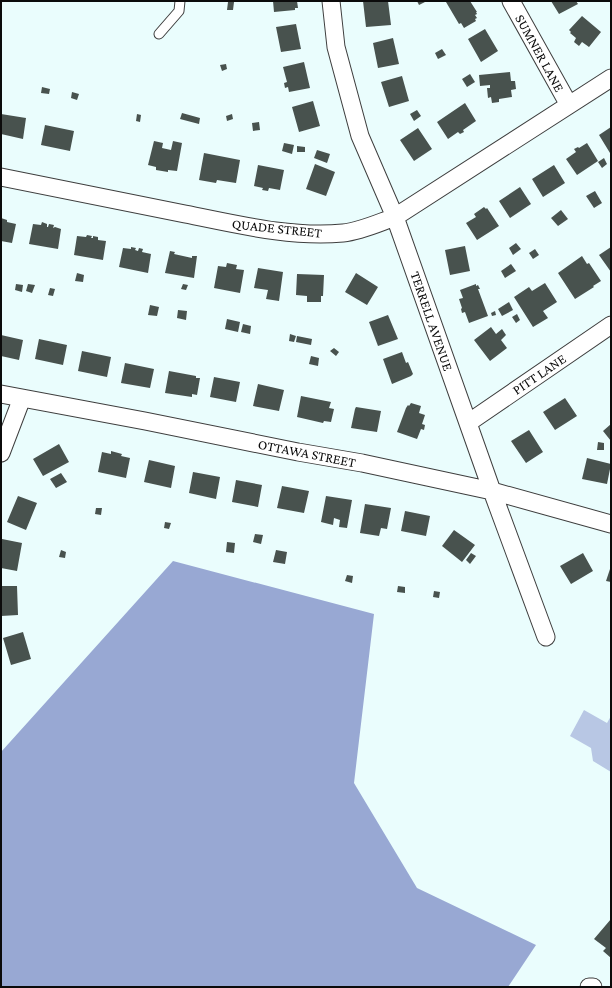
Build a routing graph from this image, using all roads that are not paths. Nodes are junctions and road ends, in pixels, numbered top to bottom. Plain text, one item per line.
1 (180, 1) edge
2 (331, 1) edge
3 (511, 1) edge
4 (159, 34) dead end
5 (611, 78) edge
6 (569, 105) junction
7 (1, 177) edge
8 (395, 217) junction
9 (611, 325) edge
10 (1, 394) edge
11 (22, 398) junction
12 (468, 423) junction
13 (1, 453) edge
14 (492, 491) junction
15 (611, 524) edge
16 (546, 637) dead end
17 (589, 987) edge
18 (593, 987) edge

1 - 4 lane
2 - 8 street, TERRELL AVENUE
3 - 6 street, SUMNER LANE
5 - 6 street, QUADE STREET
6 - 8 street, QUADE STREET
7 - 8 street, QUADE STREET
8 - 12 street, TERRELL AVENUE
9 - 12 street, PITT LANE
10 - 11 street, OTTAWA STREET
11 - 13 street
11 - 14 street, OTTAWA STREET
12 - 14 street, TERRELL AVENUE
14 - 15 street, OTTAWA STREET
14 - 16 street, TERRELL AVENUE
17 - 18 street

